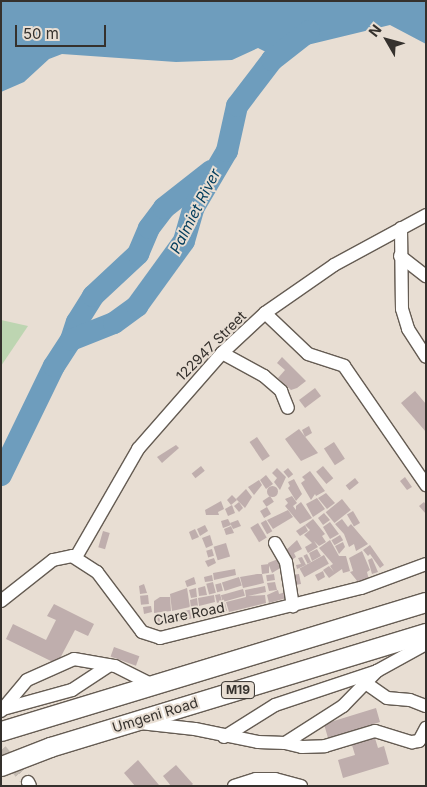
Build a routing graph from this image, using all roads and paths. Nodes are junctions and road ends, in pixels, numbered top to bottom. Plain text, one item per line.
1 (426, 216) edge
2 (401, 228) junction
3 (400, 256) junction
4 (426, 276) edge
5 (265, 313) junction
6 (222, 353) junction
7 (426, 357) edge
8 (288, 408) dead end
9 (426, 485) edge
10 (275, 543) dead end
11 (76, 557) junction
12 (426, 564) edge
13 (426, 594) edge
14 (1, 601) edge
15 (426, 602) edge
16 (293, 606) junction
17 (338, 628) junction
18 (426, 633) edge
19 (426, 644) edge
20 (110, 665) junction
21 (378, 671) junction
22 (367, 684) junction
23 (153, 685) junction
24 (426, 706) edge
25 (2, 710) edge
26 (132, 722) junction
27 (426, 728) edge
28 (1, 731) edge
29 (224, 737) junction
30 (285, 743) junction
31 (1, 766) edge
32 (234, 786) edge
33 (301, 786) edge

1 - 2 street, 122947 Street
2 - 3 street
2 - 5 street, 122947 Street
3 - 4 street
3 - 7 street
5 - 6 street, 122947 Street
5 - 9 street
6 - 8 street
6 - 11 street, 122947 Street
10 - 16 street
11 - 14 street
11 - 16 street, Clare Road
12 - 16 street, Clare Road
13 - 17 highway
15 - 17 highway, M19
17 - 23 highway, M19
18 - 26 highway, Umgeni Road / M19
19 - 21 street
20 - 23 street
20 - 25 street
20 - 25 street
21 - 22 street
21 - 29 street
22 - 24 street
22 - 30 street
23 - 28 highway, M19
26 - 29 street
26 - 31 highway, Umgeni Road / M19
27 - 30 street
29 - 30 street
32 - 33 street

